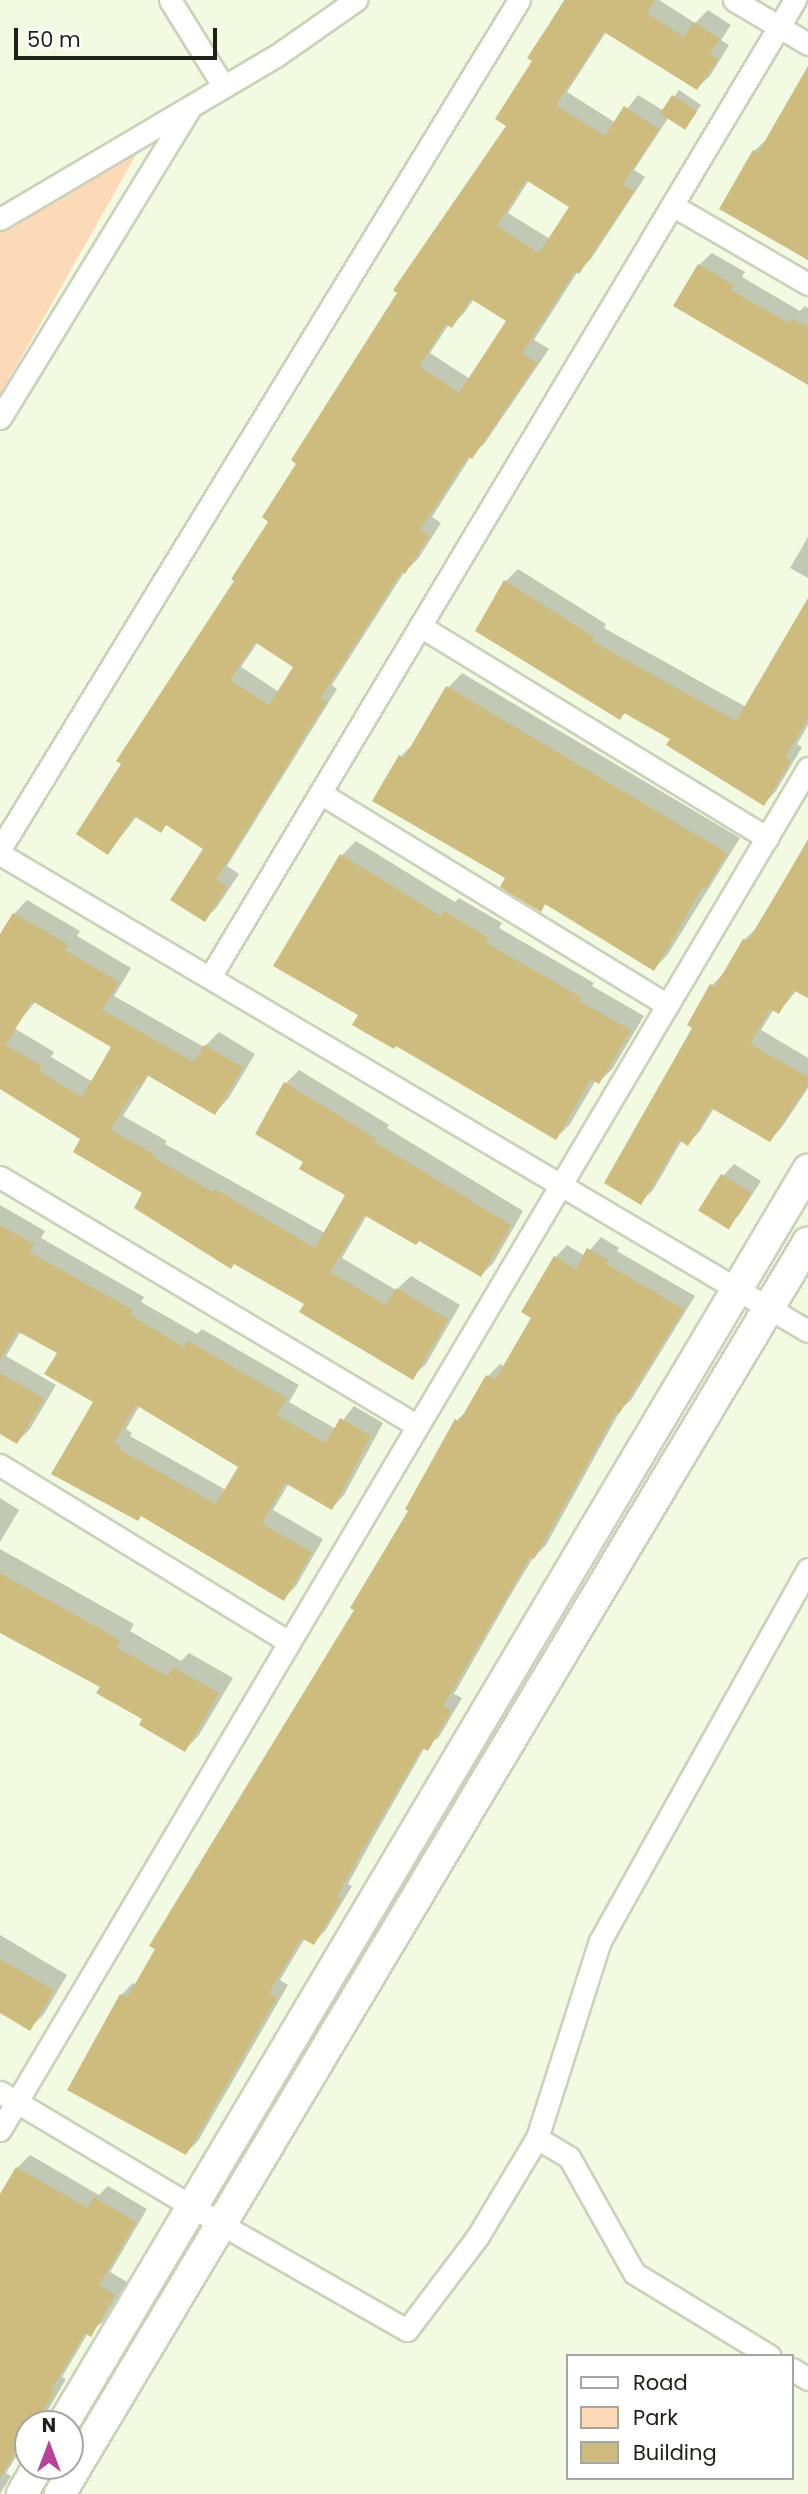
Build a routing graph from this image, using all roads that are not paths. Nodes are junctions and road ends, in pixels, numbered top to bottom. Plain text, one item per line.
1 (170, 0) edge
2 (356, 0) edge
3 (519, 0) edge
4 (734, 0) edge
5 (795, 0) edge
6 (779, 26) junction
7 (808, 44) edge
8 (224, 87) junction
9 (191, 107) junction
10 (672, 205) junction
11 (0, 219) edge
12 (808, 284) edge
13 (0, 418) edge
14 (420, 626) junction
15 (808, 768) edge
16 (320, 793) junction
17 (767, 838) junction
18 (0, 852) edge
19 (210, 977) junction
20 (667, 1005) junction
21 (808, 1170) edge
22 (0, 1177) edge
23 (560, 1185) junction
24 (808, 1242) edge
25 (736, 1291) junction
26 (768, 1309) junction
27 (808, 1331) edge
28 (417, 1426) junction
29 (0, 1465) edge
30 (808, 1569) edge
31 (289, 1642) junction
32 (8, 2097) edge
33 (0, 2130) edge
34 (537, 2138) junction
35 (192, 2207) junction
36 (221, 2224) junction
37 (767, 2354) edge
38 (71, 2410) edge
39 (70, 2491) edge

1 - 8 street
2 - 8 street
3 - 18 street
4 - 6 street
5 - 6 street
6 - 7 street
6 - 10 street
8 - 9 street
9 - 11 street
9 - 13 street
10 - 12 street
10 - 14 street
14 - 16 street
14 - 17 street
15 - 17 street
16 - 19 street
16 - 20 street
17 - 20 street
18 - 19 street
19 - 23 street
20 - 23 street
21 - 25 street
22 - 28 street
23 - 25 street
23 - 28 street
24 - 26 street
25 - 26 street
25 - 35 street
26 - 27 street
26 - 36 street
28 - 31 street
29 - 31 street
30 - 34 street
31 - 32 street
32 - 33 street
32 - 35 street
34 - 36 street
34 - 37 street
35 - 36 street
35 - 38 street
36 - 39 street

